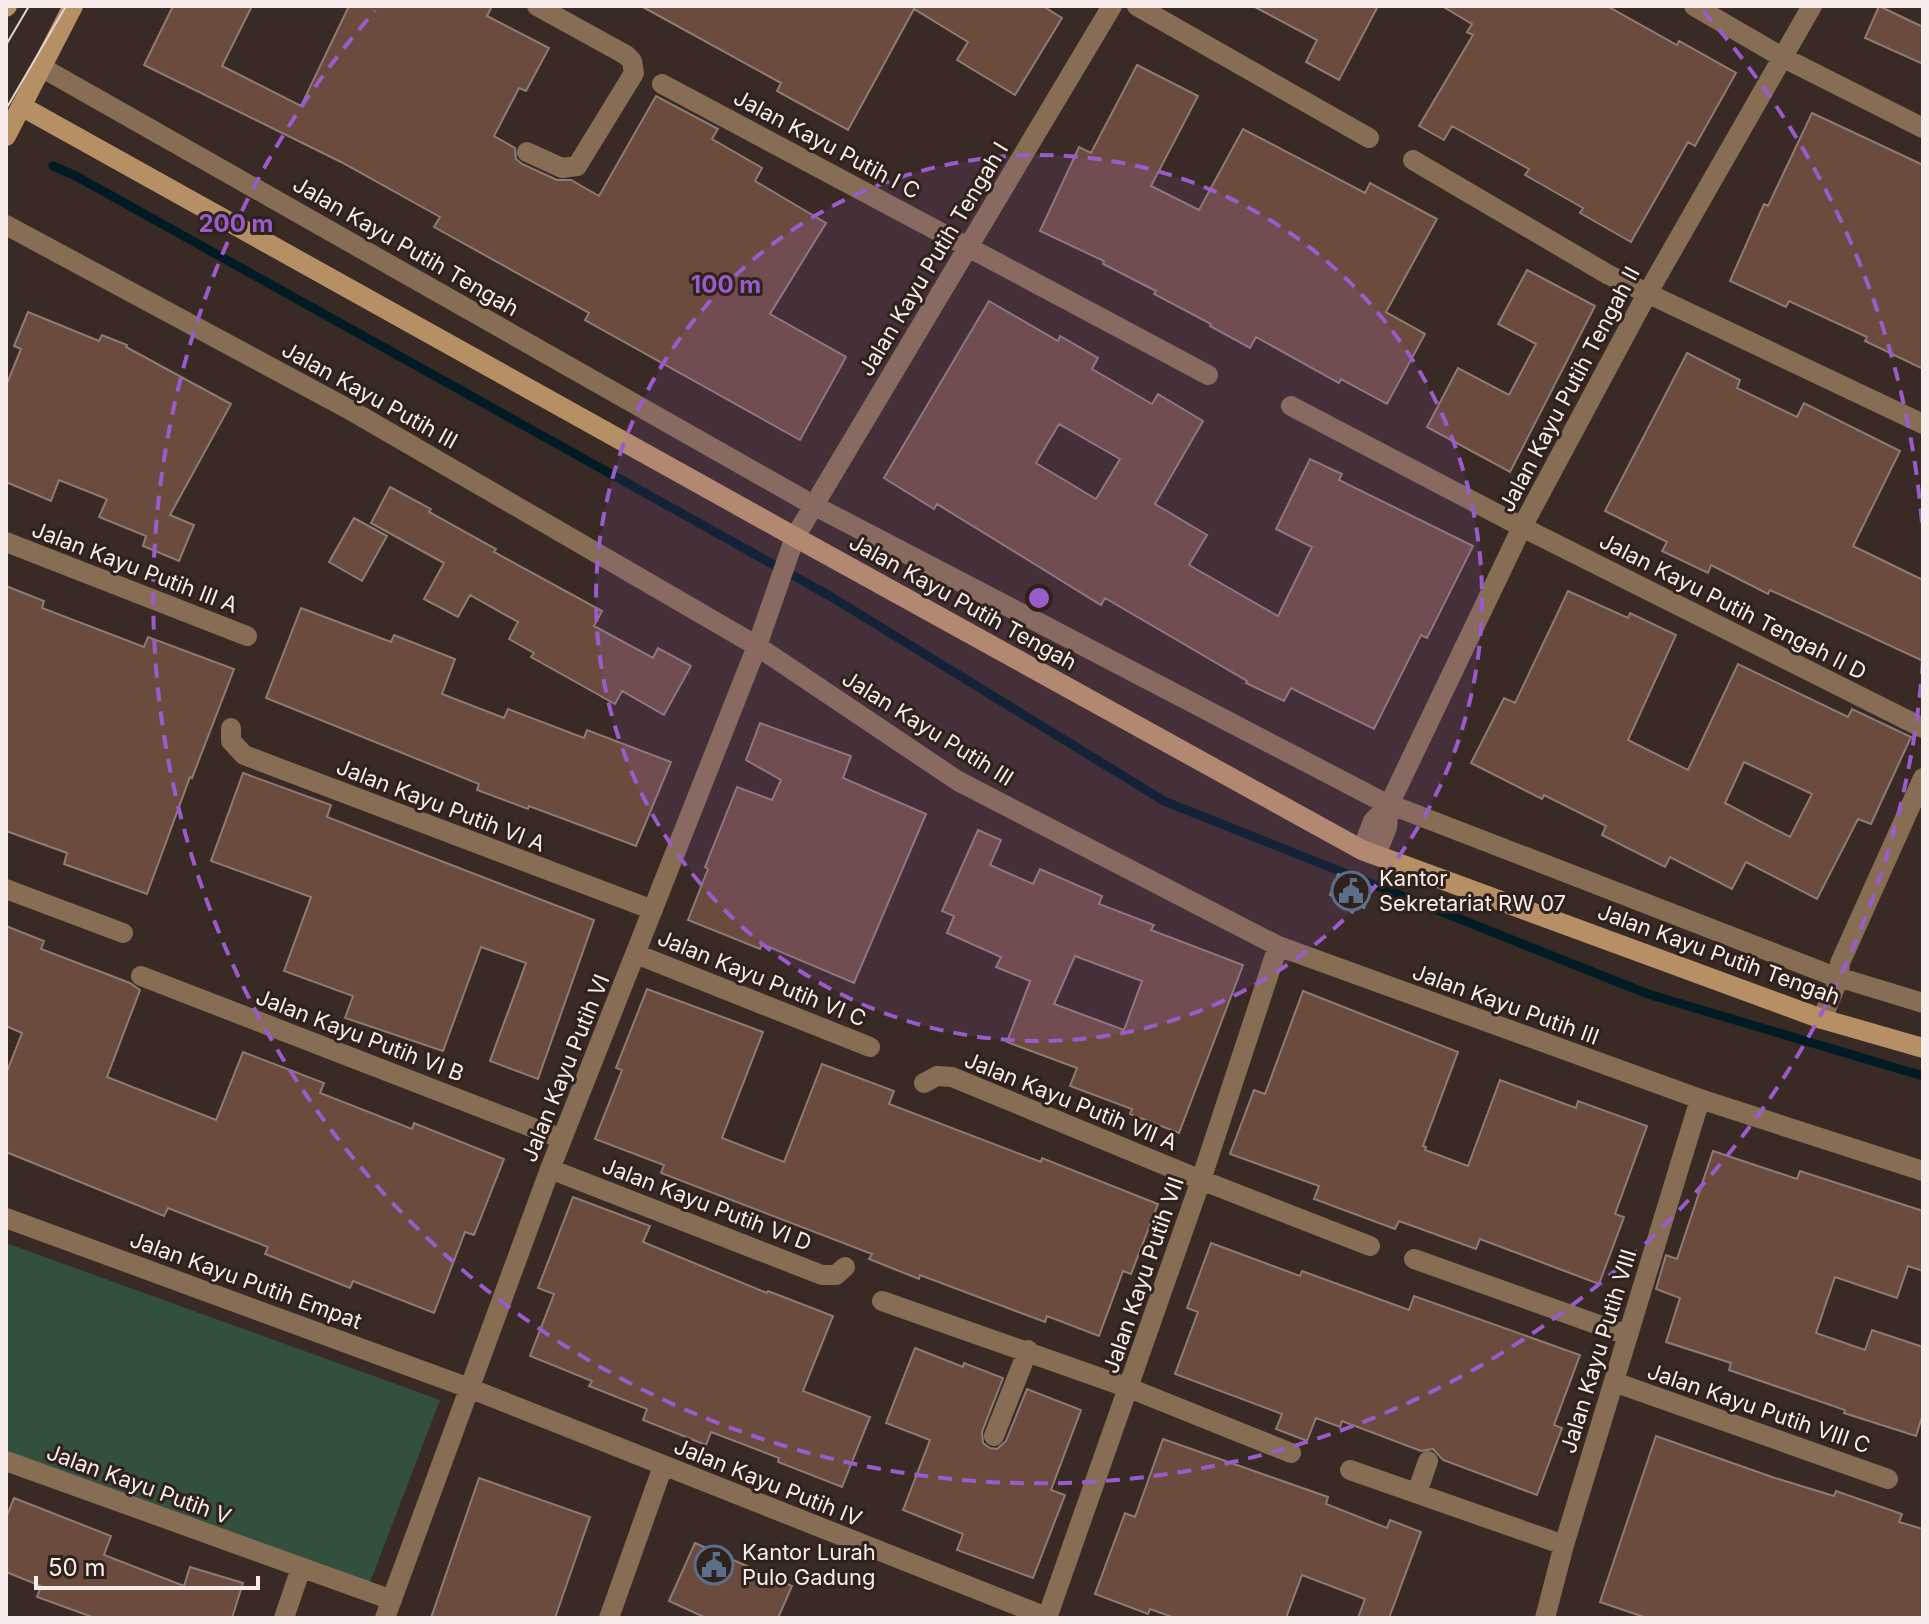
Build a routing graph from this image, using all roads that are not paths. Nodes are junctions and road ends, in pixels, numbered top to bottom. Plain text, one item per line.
1 (73, 6) edge
2 (537, 6) edge
3 (1112, 6) edge
4 (1137, 6) edge
5 (1694, 6) edge
6 (1812, 6) edge
7 (1782, 57) junction
8 (41, 67) junction
9 (662, 84) dead end
10 (19, 111) junction
11 (1923, 128) edge
12 (6, 136) edge
13 (1369, 138) dead end
14 (527, 152) dead end
15 (1413, 160) dead end
16 (6, 225) edge
17 (970, 247) junction
18 (1647, 294) junction
19 (1208, 375) dead end
20 (1291, 406) dead end
21 (1923, 424) edge
22 (813, 505) junction
23 (1522, 527) junction
24 (795, 537) junction
25 (6, 542) edge
26 (247, 636) dead end
27 (760, 637) junction
28 (231, 728) dead end
29 (1923, 728) edge
30 (1923, 778) edge
31 (1389, 805) junction
32 (1369, 852) junction
33 (6, 889) edge
34 (653, 910) junction
35 (123, 933) dead end
36 (1278, 946) junction
37 (636, 954) junction
38 (1836, 971) junction
39 (141, 976) dead end
40 (1923, 1003) edge
41 (1816, 1017) junction
42 (870, 1047) dead end
43 (1923, 1048) edge
44 (924, 1083) dead end
45 (1700, 1099) junction
46 (562, 1139) junction
47 (550, 1169) junction
48 (1923, 1171) edge
49 (1201, 1180) junction
50 (6, 1218) edge
51 (1370, 1246) dead end
52 (1414, 1259) dead end
53 (845, 1267) dead end
54 (882, 1301) dead end
55 (1627, 1335) junction
56 (1028, 1350) junction
57 (1614, 1382) junction
58 (469, 1388) junction
59 (1129, 1388) junction
60 (994, 1436) dead end
61 (1291, 1453) dead end
62 (6, 1461) edge
63 (1428, 1461) dead end
64 (663, 1466) junction
65 (1350, 1470) dead end
66 (1888, 1479) dead end
67 (1417, 1493) junction
68 (1564, 1545) junction
69 (301, 1568) junction
70 (388, 1609) edge
71 (284, 1618) edge
72 (609, 1618) edge
73 (1048, 1618) edge
74 (1545, 1618) edge

1 - 8 street
2 - 14 street
3 - 17 street, Jalan Kayu Putih Tengah I
4 - 13 street
5 - 7 street
6 - 7 street, Jalan Kayu Putih Tengah II
7 - 11 street
7 - 18 street, Jalan Kayu Putih Tengah II
8 - 10 street
8 - 22 street, Jalan Kayu Putih Tengah
9 - 17 street, Jalan Kayu Putih I C
10 - 12 street
10 - 24 street, Jalan Kayu Putih Tengah
15 - 18 street
16 - 27 street, Jalan Kayu Putih III
17 - 19 street, Jalan Kayu Putih I C
17 - 22 street, Jalan Kayu Putih Tengah I
18 - 21 street
18 - 23 street, Jalan Kayu Putih Tengah II
20 - 23 street, Jalan Kayu Putih Tengah II D
22 - 24 street, Jalan Kayu Putih Tengah I
22 - 31 street, Jalan Kayu Putih Tengah
23 - 29 street, Jalan Kayu Putih Tengah II D
23 - 31 street, Jalan Kayu Putih Tengah II
24 - 27 street, Jalan Kayu Putih VI
24 - 32 street, Jalan Kayu Putih Tengah
25 - 26 street, Jalan Kayu Putih III A
27 - 34 street, Jalan Kayu Putih VI
27 - 36 street, Jalan Kayu Putih III
28 - 34 street, Jalan Kayu Putih VI A
30 - 38 street
31 - 32 street, Jalan Kayu Putih Tengah II
31 - 38 street, Jalan Kayu Putih Tengah
32 - 41 street, Jalan Kayu Putih Tengah
33 - 35 street
34 - 37 street, Jalan Kayu Putih VI
36 - 45 street, Jalan Kayu Putih III
36 - 49 street, Jalan Kayu Putih VII
37 - 42 street, Jalan Kayu Putih VI C
37 - 46 street, Jalan Kayu Putih VI
38 - 40 street, Jalan Kayu Putih Tengah
38 - 41 street
39 - 46 street, Jalan Kayu Putih VI B
41 - 43 street, Jalan Kayu Putih Tengah
44 - 49 street, Jalan Kayu Putih VII A
45 - 48 street, Jalan Kayu Putih III
45 - 55 street, Jalan Kayu Putih VIII
46 - 47 street, Jalan Kayu Putih VI
47 - 53 street, Jalan Kayu Putih VI D
47 - 58 street, Jalan Kayu Putih VI
49 - 51 street, Jalan Kayu Putih VII A
49 - 59 street, Jalan Kayu Putih VII
50 - 58 street, Jalan Kayu Putih Empat
52 - 55 street
54 - 56 street
55 - 57 street, Jalan Kayu Putih VIII
56 - 59 street
56 - 60 street
57 - 66 street, Jalan Kayu Putih VIII C
57 - 68 street, Jalan Kayu Putih VIII
58 - 64 street, Jalan Kayu Putih IV
58 - 70 street, Jalan Kayu Putih VI
59 - 61 street
59 - 73 street, Jalan Kayu Putih VII
62 - 69 street, Jalan Kayu Putih V
63 - 67 street
64 - 72 street
64 - 73 street, Jalan Kayu Putih IV
65 - 67 street
67 - 68 street
68 - 74 street, Jalan Kayu Putih VIII
69 - 70 street, Jalan Kayu Putih V
69 - 71 street

